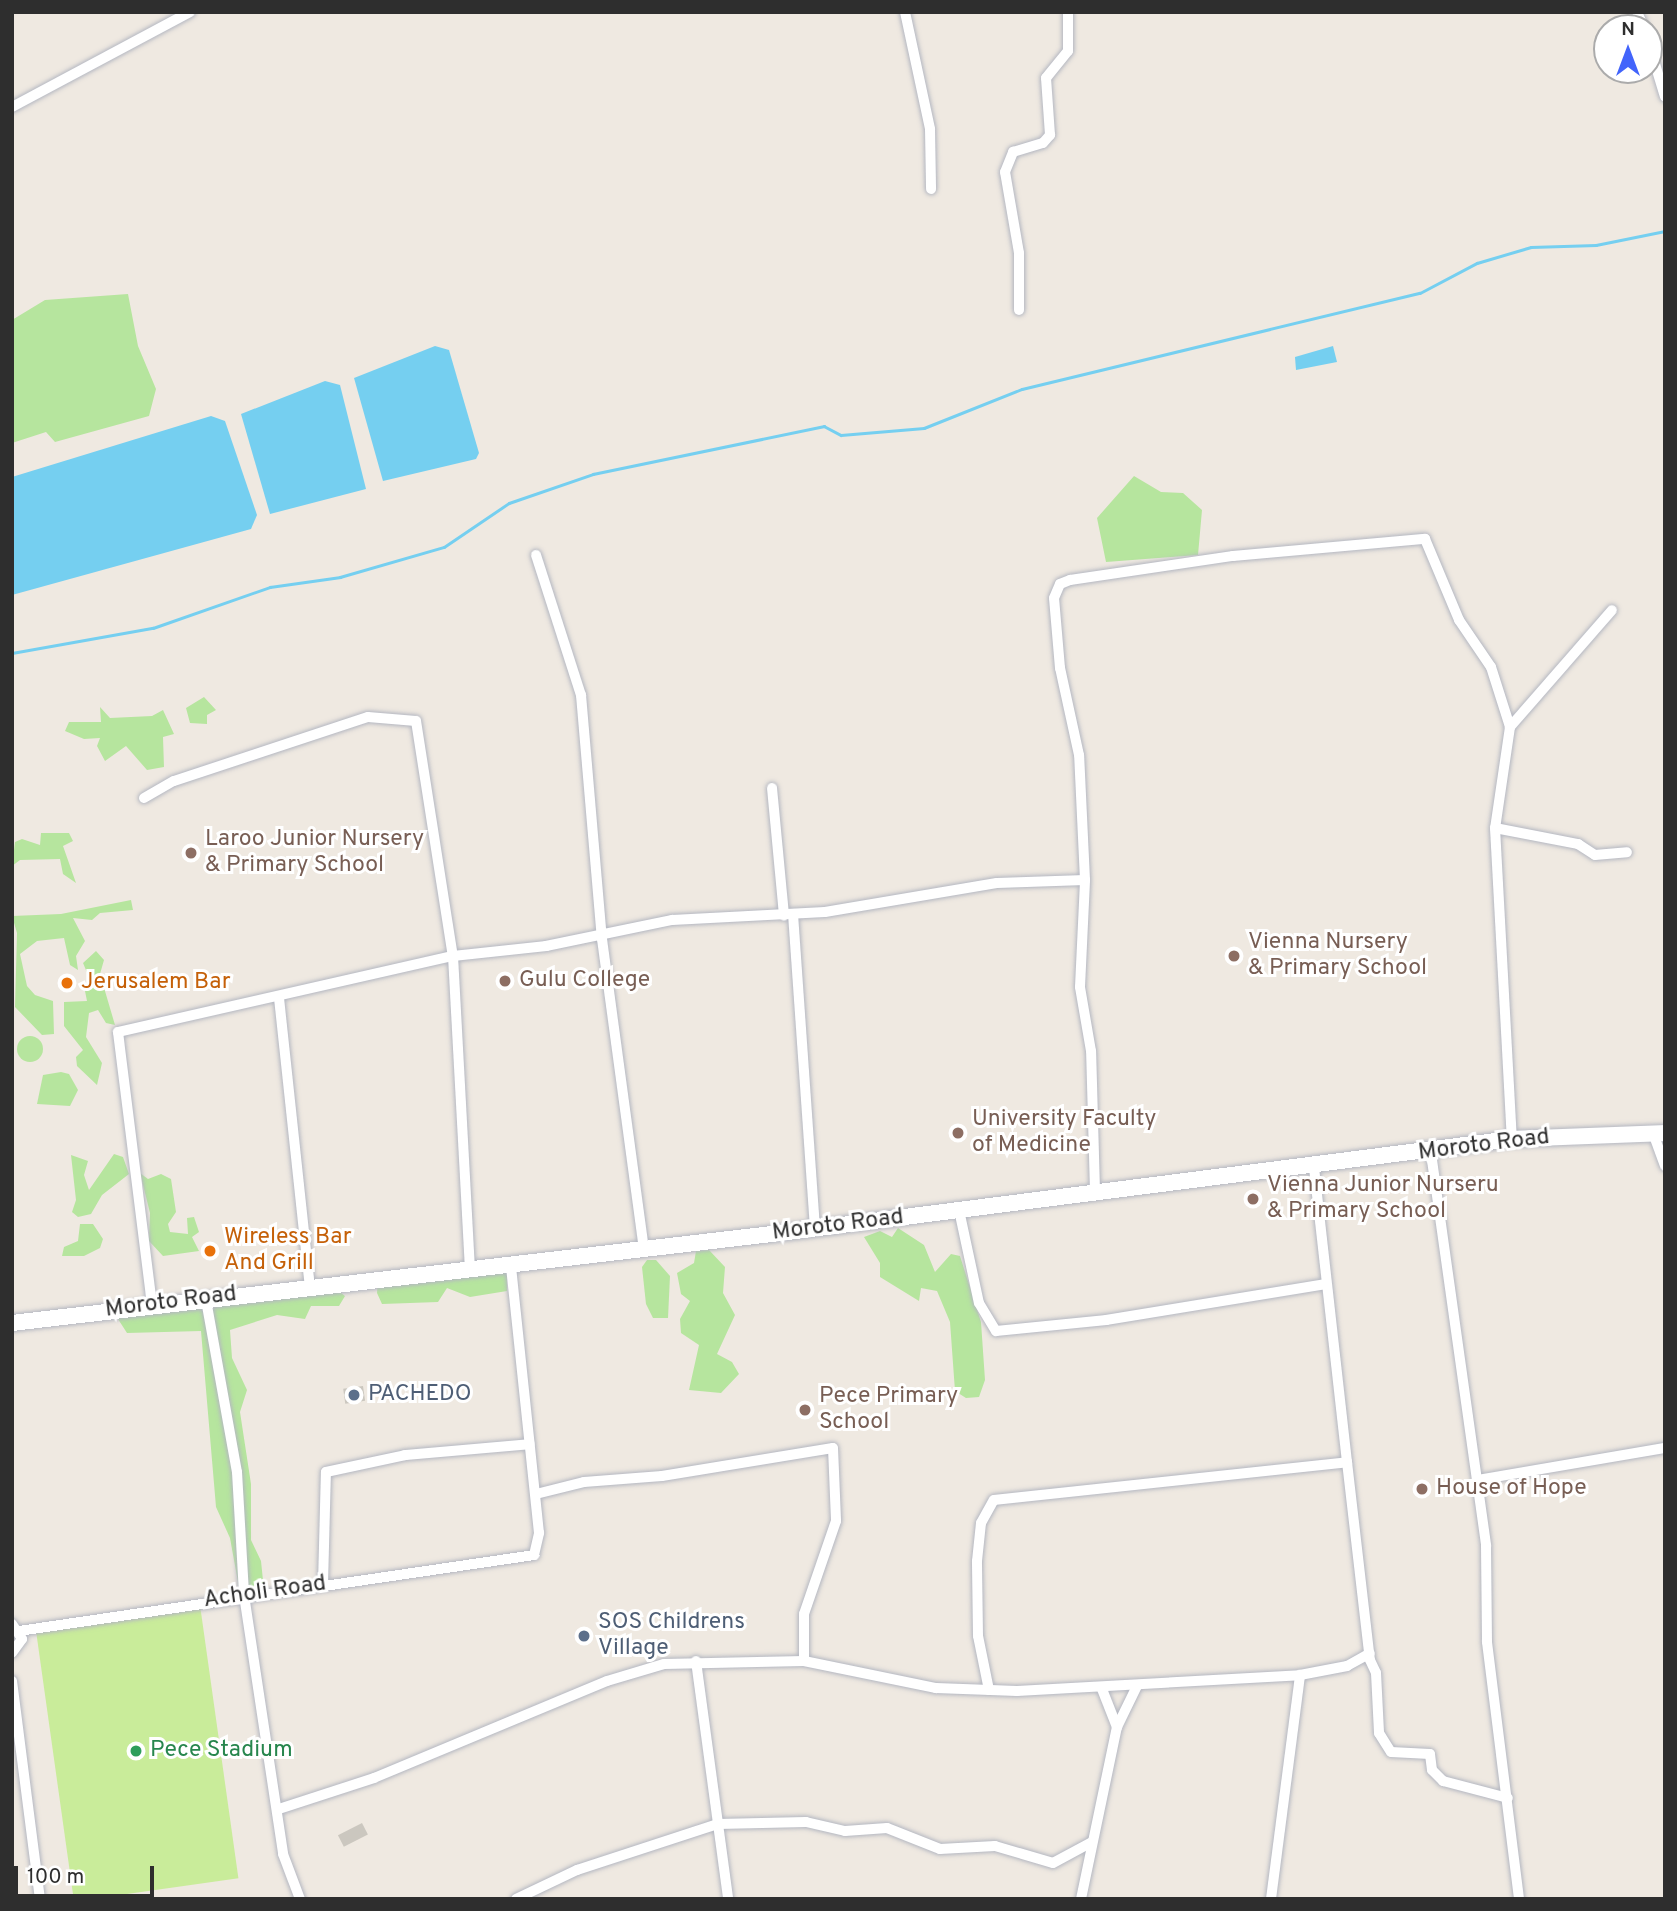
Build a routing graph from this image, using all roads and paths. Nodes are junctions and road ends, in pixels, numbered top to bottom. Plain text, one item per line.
1 (190, 12) edge
2 (905, 12) edge
3 (1068, 12) edge
4 (12, 107) edge
5 (931, 189) dead end
6 (1019, 310) dead end
7 (536, 555) dead end
8 (1612, 610) dead end
9 (1510, 727) junction
10 (772, 788) dead end
11 (144, 798) dead end
12 (1495, 828) junction
13 (1627, 852) dead end
14 (1084, 880) junction
15 (789, 915) junction
16 (602, 933) junction
17 (453, 956) junction
18 (279, 998) junction
19 (1659, 1133) edge
20 (1512, 1139) junction
21 (1431, 1153) junction
22 (1665, 1166) edge
23 (1314, 1167) junction
24 (1095, 1191) junction
25 (959, 1210) junction
26 (815, 1228) junction
27 (644, 1249) junction
28 (511, 1265) junction
29 (470, 1267) junction
30 (1326, 1284) junction
31 (310, 1287) junction
32 (206, 1300) junction
33 (152, 1305) junction
34 (12, 1323) edge
35 (530, 1444) junction
36 (1665, 1448) edge
37 (1346, 1462) junction
38 (1477, 1480) junction
39 (536, 1494) junction
40 (323, 1584) junction
41 (244, 1595) junction
42 (16, 1627) edge
43 (12, 1653) edge
44 (1370, 1653) junction
45 (696, 1661) junction
46 (804, 1661) junction
47 (1300, 1675) junction
48 (12, 1681) edge
49 (1137, 1686) junction
50 (1102, 1689) junction
51 (989, 1690) junction
52 (1116, 1727) junction
53 (17, 1746) edge
54 (1508, 1798) junction
55 (279, 1809) junction
56 (718, 1824) junction
57 (1092, 1842) junction
58 (40, 1899) edge
59 (300, 1899) edge
60 (516, 1899) edge
61 (728, 1899) edge
62 (1081, 1899) edge
63 (1271, 1899) edge
64 (1519, 1899) edge

1 - 4 street
2 - 5 street
3 - 6 street
7 - 16 street
8 - 9 street
9 - 12 street
9 - 14 street
10 - 15 street
11 - 17 street
12 - 13 street
12 - 20 street
14 - 15 street
14 - 24 street
15 - 16 street
15 - 26 street
16 - 17 street
16 - 27 street
17 - 18 street
17 - 29 street
18 - 31 street
18 - 33 street
19 - 20 main road, Moroto Road
19 - 22 street
20 - 21 main road, Moroto Road
21 - 23 main road, Moroto Road
21 - 38 street
23 - 24 main road, Moroto Road
23 - 30 street
24 - 25 main road, Moroto Road
25 - 26 main road, Moroto Road
25 - 30 street
26 - 27 main road, Moroto Road
27 - 28 main road, Moroto Road
28 - 29 main road, Moroto Road
28 - 35 street
29 - 31 main road, Moroto Road
30 - 37 street
31 - 32 main road, Moroto Road
32 - 33 main road, Moroto Road
32 - 41 street
33 - 34 main road, Moroto Road
35 - 39 street
35 - 40 street
36 - 38 street
37 - 44 street
37 - 51 street
38 - 54 street
39 - 40 street, Acholi Road
39 - 46 street
40 - 41 street, Acholi Road
41 - 42 street, Acholi Road
41 - 55 street
42 - 43 street
44 - 47 street
44 - 54 street
45 - 46 street
45 - 55 street
45 - 56 street
46 - 51 street
47 - 49 street
47 - 63 street
48 - 53 street
49 - 50 street
49 - 52 street
50 - 51 street
50 - 52 street
52 - 57 street
53 - 58 street
54 - 64 street
55 - 59 street
56 - 57 street
56 - 60 street
56 - 61 street
57 - 62 street

